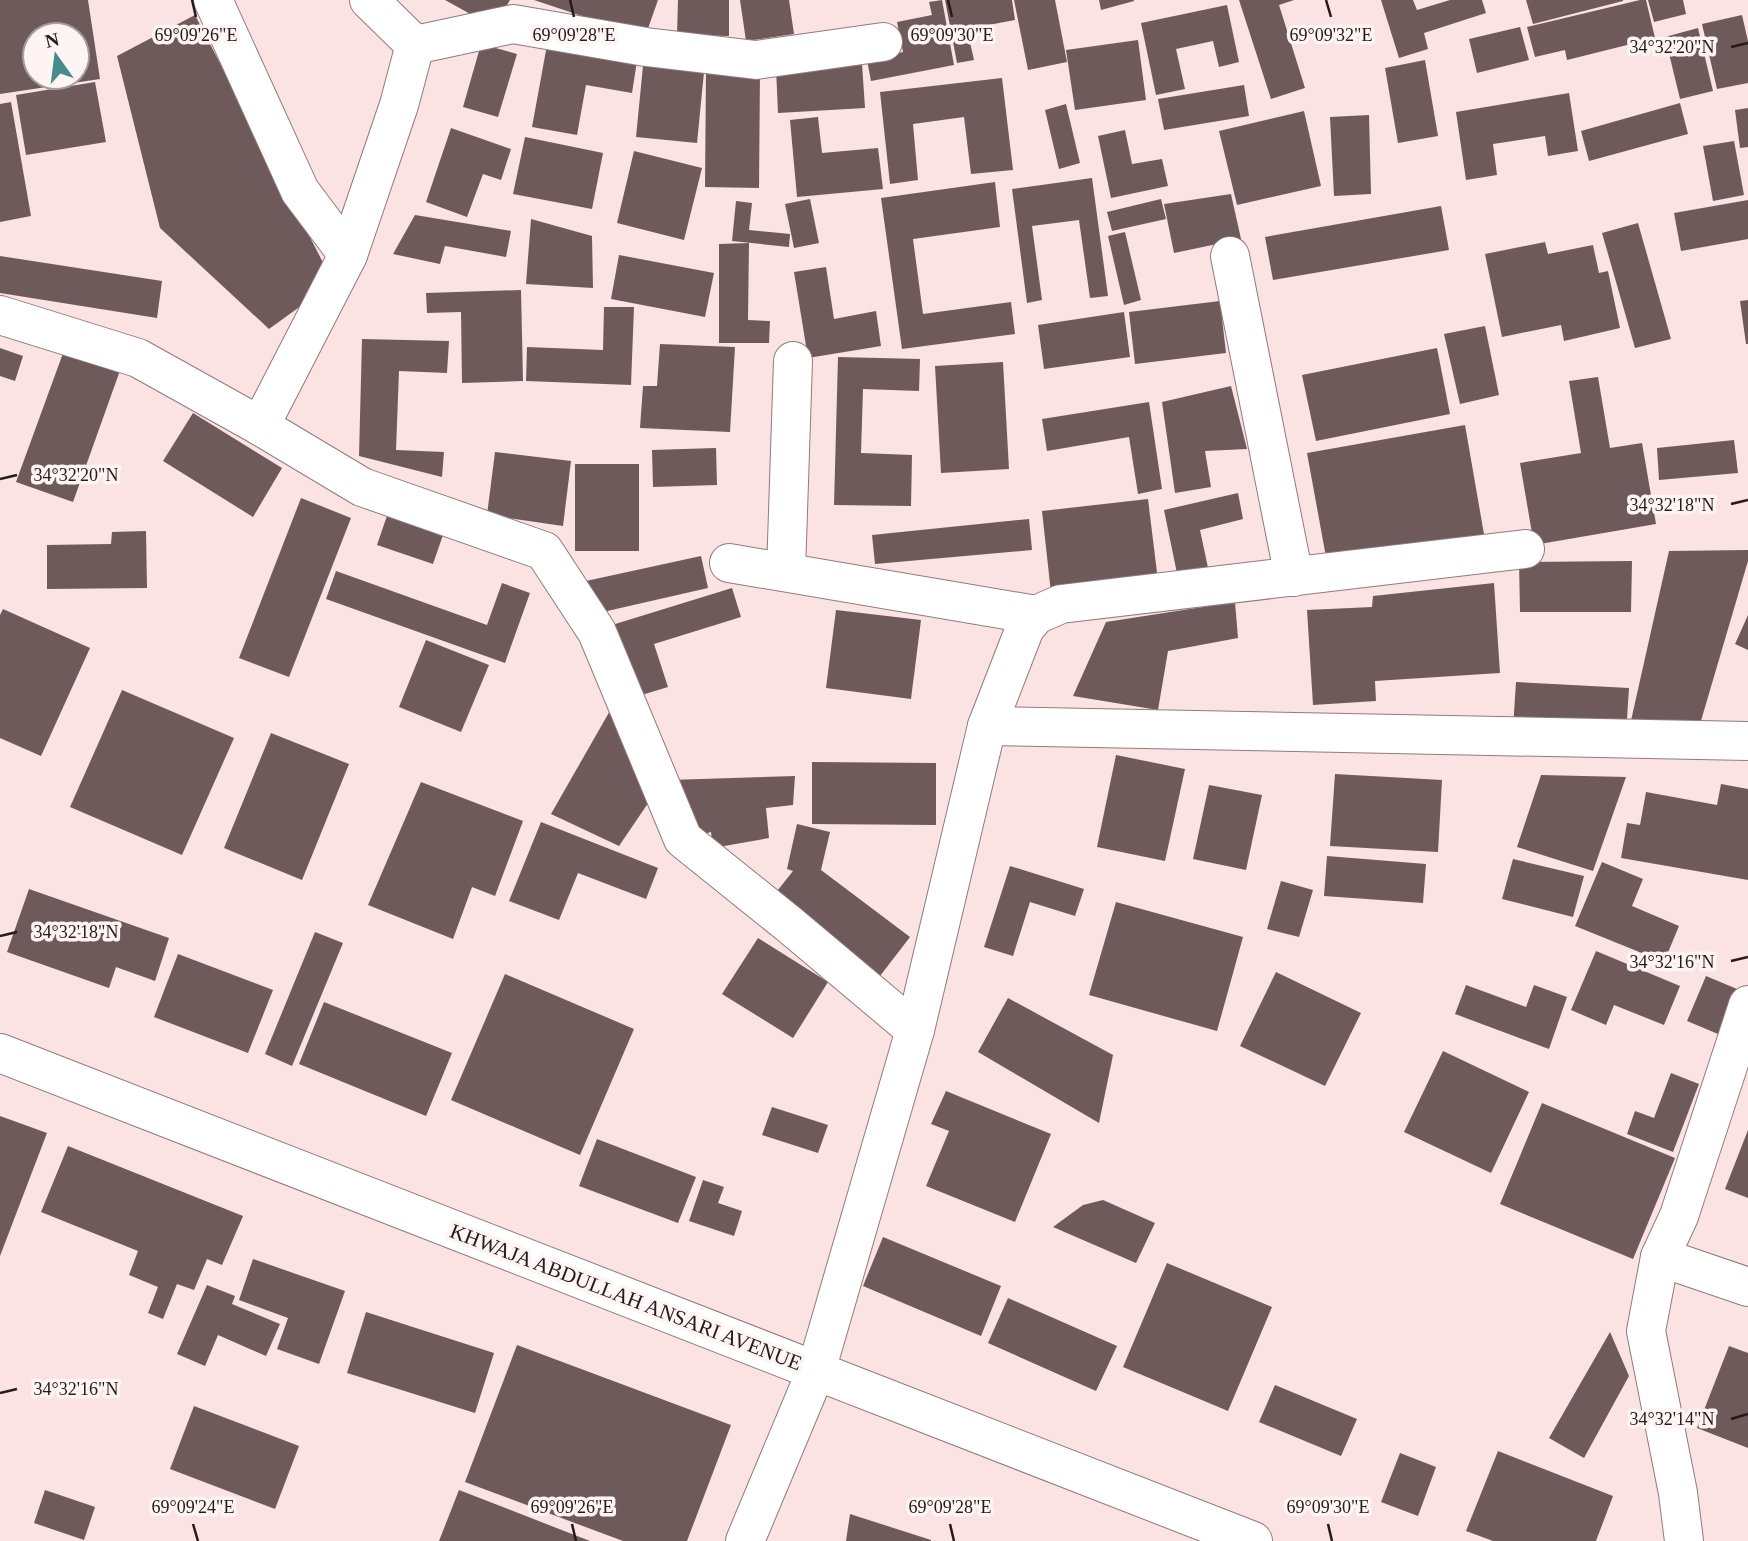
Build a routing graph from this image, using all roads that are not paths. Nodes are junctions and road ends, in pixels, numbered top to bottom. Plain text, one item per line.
1 (213, 0) edge
2 (369, 0) edge
3 (883, 42) dead end
4 (415, 45) junction
5 (348, 255) junction
6 (1230, 256) dead end
7 (0, 315) edge
8 (793, 361) dead end
9 (260, 426) junction
10 (1525, 549) dead end
11 (729, 563) dead end
12 (786, 572) junction
13 (1294, 577) junction
14 (1036, 615) junction
15 (987, 726) junction
16 (1748, 741) edge
17 (1748, 1005) edge
18 (915, 1030) junction
19 (0, 1053) edge
20 (1660, 1257) junction
21 (1748, 1287) edge
22 (816, 1371) junction
23 (745, 1541) edge
24 (1252, 1541) edge
25 (1684, 1541) edge

1 - 5 street
2 - 4 street
3 - 4 street
4 - 5 street
5 - 9 street
6 - 13 street
7 - 9 street
8 - 12 street
9 - 18 street
10 - 13 street
11 - 12 street
12 - 14 street
13 - 14 street
14 - 15 street
15 - 16 street
15 - 18 street
17 - 20 street
18 - 22 street
19 - 22 street, KHWAJA ABDULLAH ANSARI AVENUE
20 - 21 street
20 - 25 street
22 - 23 street
22 - 24 street, KHWAJA ABDULLAH ANSARI AVENUE

